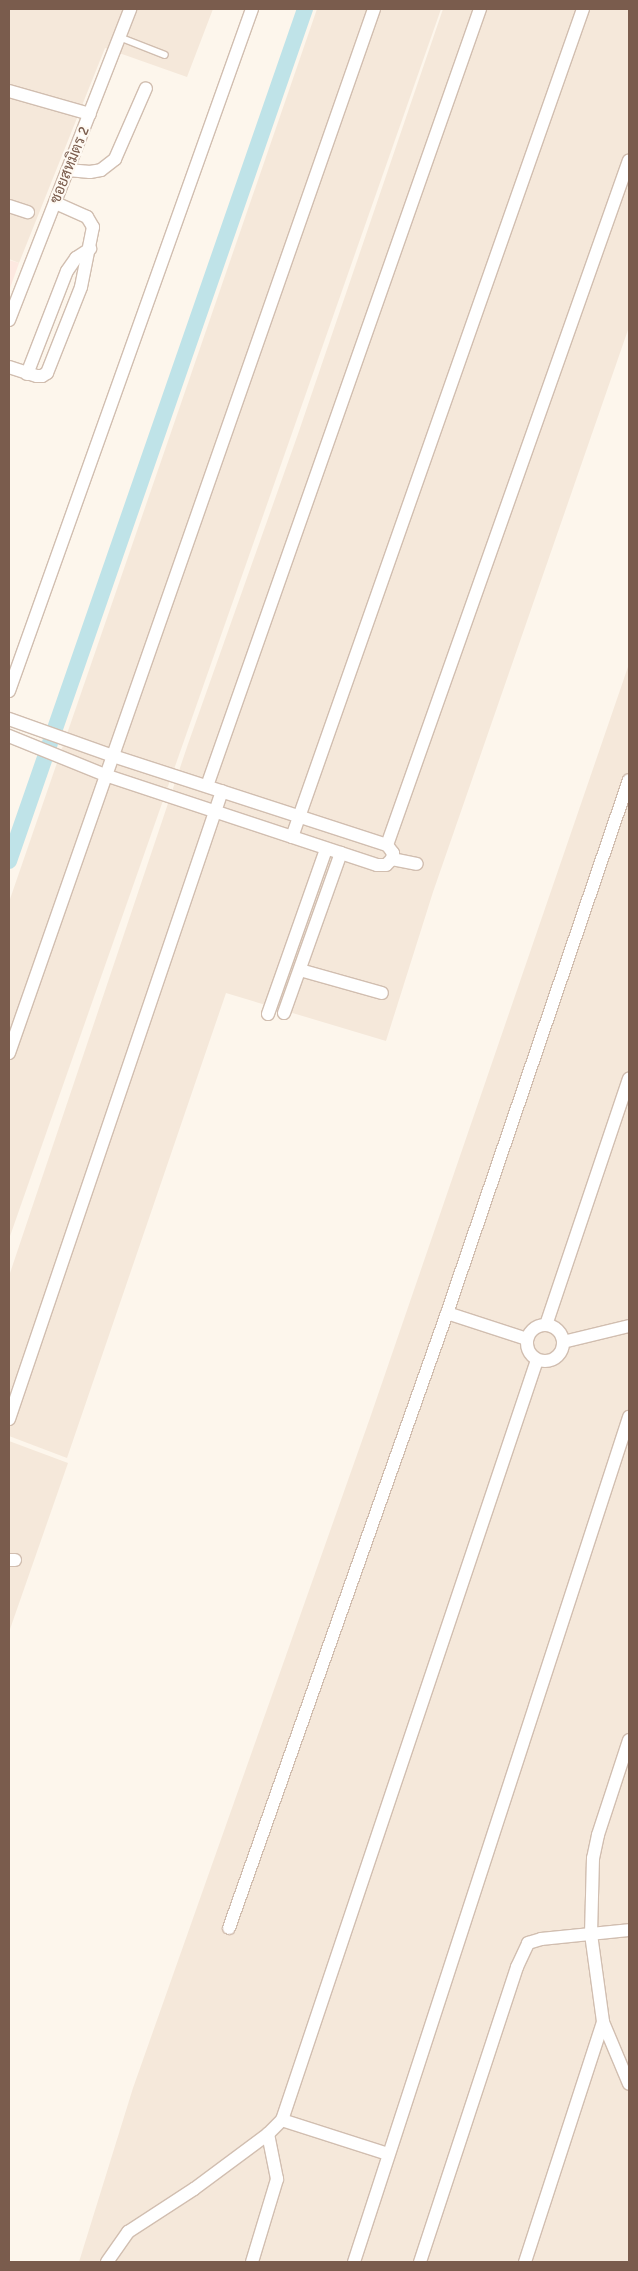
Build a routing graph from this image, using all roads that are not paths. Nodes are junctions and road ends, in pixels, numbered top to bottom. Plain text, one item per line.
1 (130, 9) edge
2 (252, 9) edge
3 (374, 9) edge
4 (480, 9) edge
5 (582, 9) edge
6 (119, 36) junction
7 (165, 54) dead end
8 (146, 88) dead end
9 (9, 90) edge
10 (90, 114) junction
11 (629, 160) edge
12 (68, 170) junction
13 (55, 203) junction
14 (9, 206) edge
15 (28, 212) dead end
16 (90, 249) junction
17 (9, 320) edge
18 (9, 367) edge
19 (27, 374) junction
20 (9, 691) edge
21 (14, 721) edge
22 (12, 738) edge
23 (113, 756) junction
24 (105, 775) junction
25 (629, 780) edge
26 (207, 786) junction
27 (222, 791) junction
28 (216, 812) junction
29 (299, 816) junction
30 (292, 837) junction
31 (387, 845) junction
32 (326, 849) junction
33 (341, 852) junction
34 (392, 858) junction
35 (417, 864) dead end
36 (300, 970) junction
37 (382, 993) dead end
38 (268, 1014) dead end
39 (284, 1014) dead end
40 (9, 1053) edge
41 (629, 1080) edge
42 (447, 1313) junction
43 (546, 1325) junction
44 (629, 1326) edge
45 (527, 1339) junction
46 (563, 1342) junction
47 (537, 1360) junction
48 (629, 1418) edge
49 (9, 1419) edge
50 (629, 1740) edge
51 (229, 1928) dead end
52 (629, 1930) edge
53 (592, 1934) junction
54 (604, 2022) junction
55 (629, 2084) edge
56 (282, 2120) junction
57 (268, 2134) junction
58 (388, 2154) junction
59 (107, 2262) edge
60 (252, 2262) edge
61 (354, 2262) edge
62 (420, 2262) edge
63 (526, 2262) edge

1 - 6 street, ซอยสหมิตร 2
2 - 20 street
3 - 23 street
4 - 26 street
5 - 29 street
6 - 7 lane
6 - 10 street, ซอยสหมิตร 2
8 - 12 street
9 - 10 street
10 - 12 street, ซอยสหมิตร 2
11 - 31 street
12 - 13 street, ซอยสหมิตร 2
13 - 16 street
13 - 17 street, ซอยสหมิตร 2
14 - 15 street
16 - 19 street
16 - 19 street
18 - 19 street
21 - 23 street
22 - 24 street
23 - 24 street
23 - 26 street
24 - 28 street
24 - 40 street
25 - 42 street
26 - 27 street
27 - 28 street
27 - 29 street
28 - 30 street
28 - 49 street
29 - 30 street
29 - 31 street
30 - 32 street
31 - 34 street
32 - 33 street
32 - 38 street
33 - 34 street
33 - 36 street
34 - 35 street
36 - 37 street
36 - 39 street
41 - 43 street
42 - 45 street
42 - 51 street
43 - 45 street
43 - 46 street
44 - 46 street
45 - 47 street
46 - 47 street
47 - 56 street
48 - 58 street
50 - 53 street
52 - 53 street
53 - 54 street
53 - 62 street
54 - 55 street
54 - 63 street
56 - 57 street
56 - 58 street
57 - 59 street
57 - 60 street
58 - 61 street

